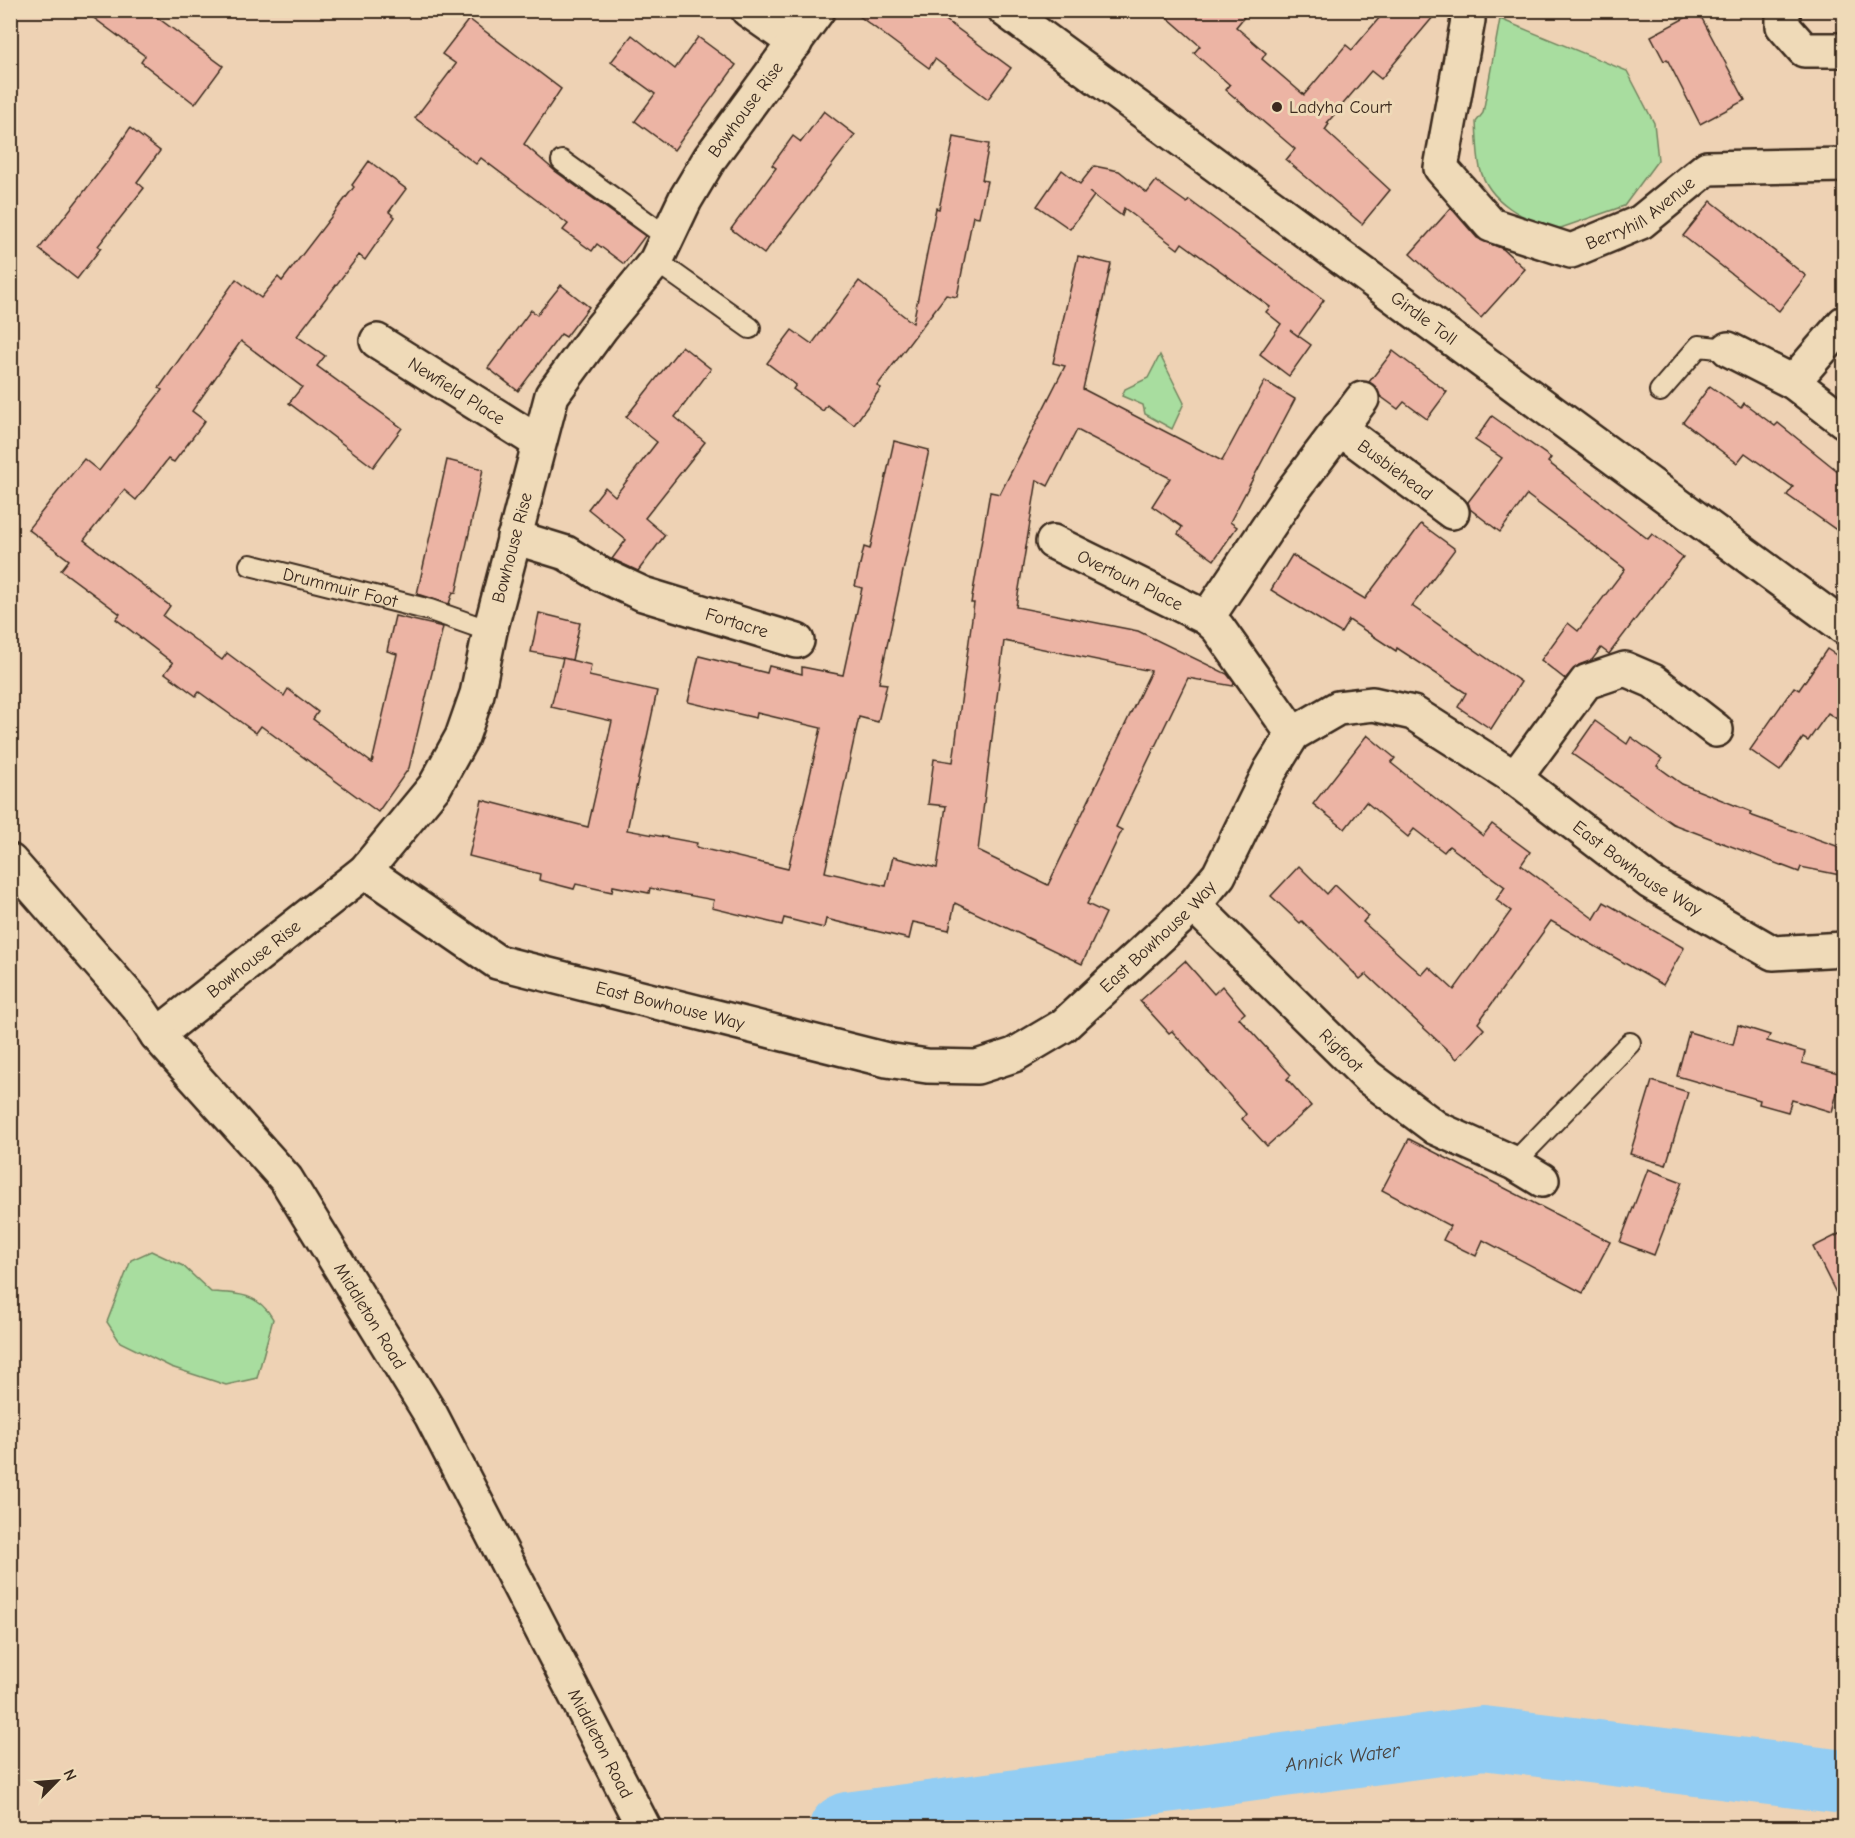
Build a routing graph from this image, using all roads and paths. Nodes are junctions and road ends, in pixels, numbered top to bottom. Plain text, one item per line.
1 (748, 10) edge
2 (818, 10) edge
3 (1005, 10) edge
4 (1466, 10) edge
5 (1783, 10) edge
6 (795, 43) junction
7 (1845, 50) edge
8 (562, 161) dead end
9 (1845, 165) edge
10 (662, 249) junction
11 (1845, 323) edge
12 (750, 328) dead end
13 (377, 341) dead end
14 (1728, 349) joint
15 (1793, 382) junction
16 (1660, 391) dead end
17 (1362, 399) dead end
18 (1845, 421) edge
19 (1339, 428) junction
20 (538, 442) junction
21 (1452, 512) dead end
22 (514, 537) junction
23 (1053, 542) dead end
24 (250, 565) dead end
25 (1207, 618) junction
26 (1845, 627) edge
27 (490, 631) junction
28 (797, 641) dead end
29 (1716, 730) dead end
30 (1293, 734) junction
31 (1515, 778) junction
32 (10, 861) edge
33 (364, 871) junction
34 (1194, 905) junction
35 (1845, 950) edge
36 (157, 1035) junction
37 (1630, 1042) dead end
38 (1514, 1163) junction
39 (1542, 1180) dead end
40 (644, 1827) edge

1 - 6 street
2 - 6 street, Bowhouse Rise
3 - 26 street, Girdle Toll
4 - 9 street, Berryhill Avenue
5 - 7 street
6 - 10 street, Bowhouse Rise
8 - 10 lane
10 - 12 lane
10 - 20 street, Bowhouse Rise
11 - 15 street
13 - 20 street, Newfield Place
14 - 15 street
14 - 16 lane
15 - 18 street
17 - 19 street
19 - 21 street, Busbiehead
19 - 25 street
20 - 22 street, Bowhouse Rise
22 - 27 street, Bowhouse Rise
22 - 28 street, Fortacre
23 - 25 street, Overtoun Place
24 - 27 lane, Drummuir Foot
25 - 30 street
27 - 33 street, Bowhouse Rise
29 - 31 street
30 - 31 street, East Bowhouse Way
30 - 34 street, East Bowhouse Way
31 - 35 street, East Bowhouse Way
32 - 36 street, Middleton Road
33 - 34 street, East Bowhouse Way
33 - 36 street, Bowhouse Rise
34 - 38 street, Rigfoot
36 - 40 street, Middleton Road
37 - 38 lane
38 - 39 street, Rigfoot

